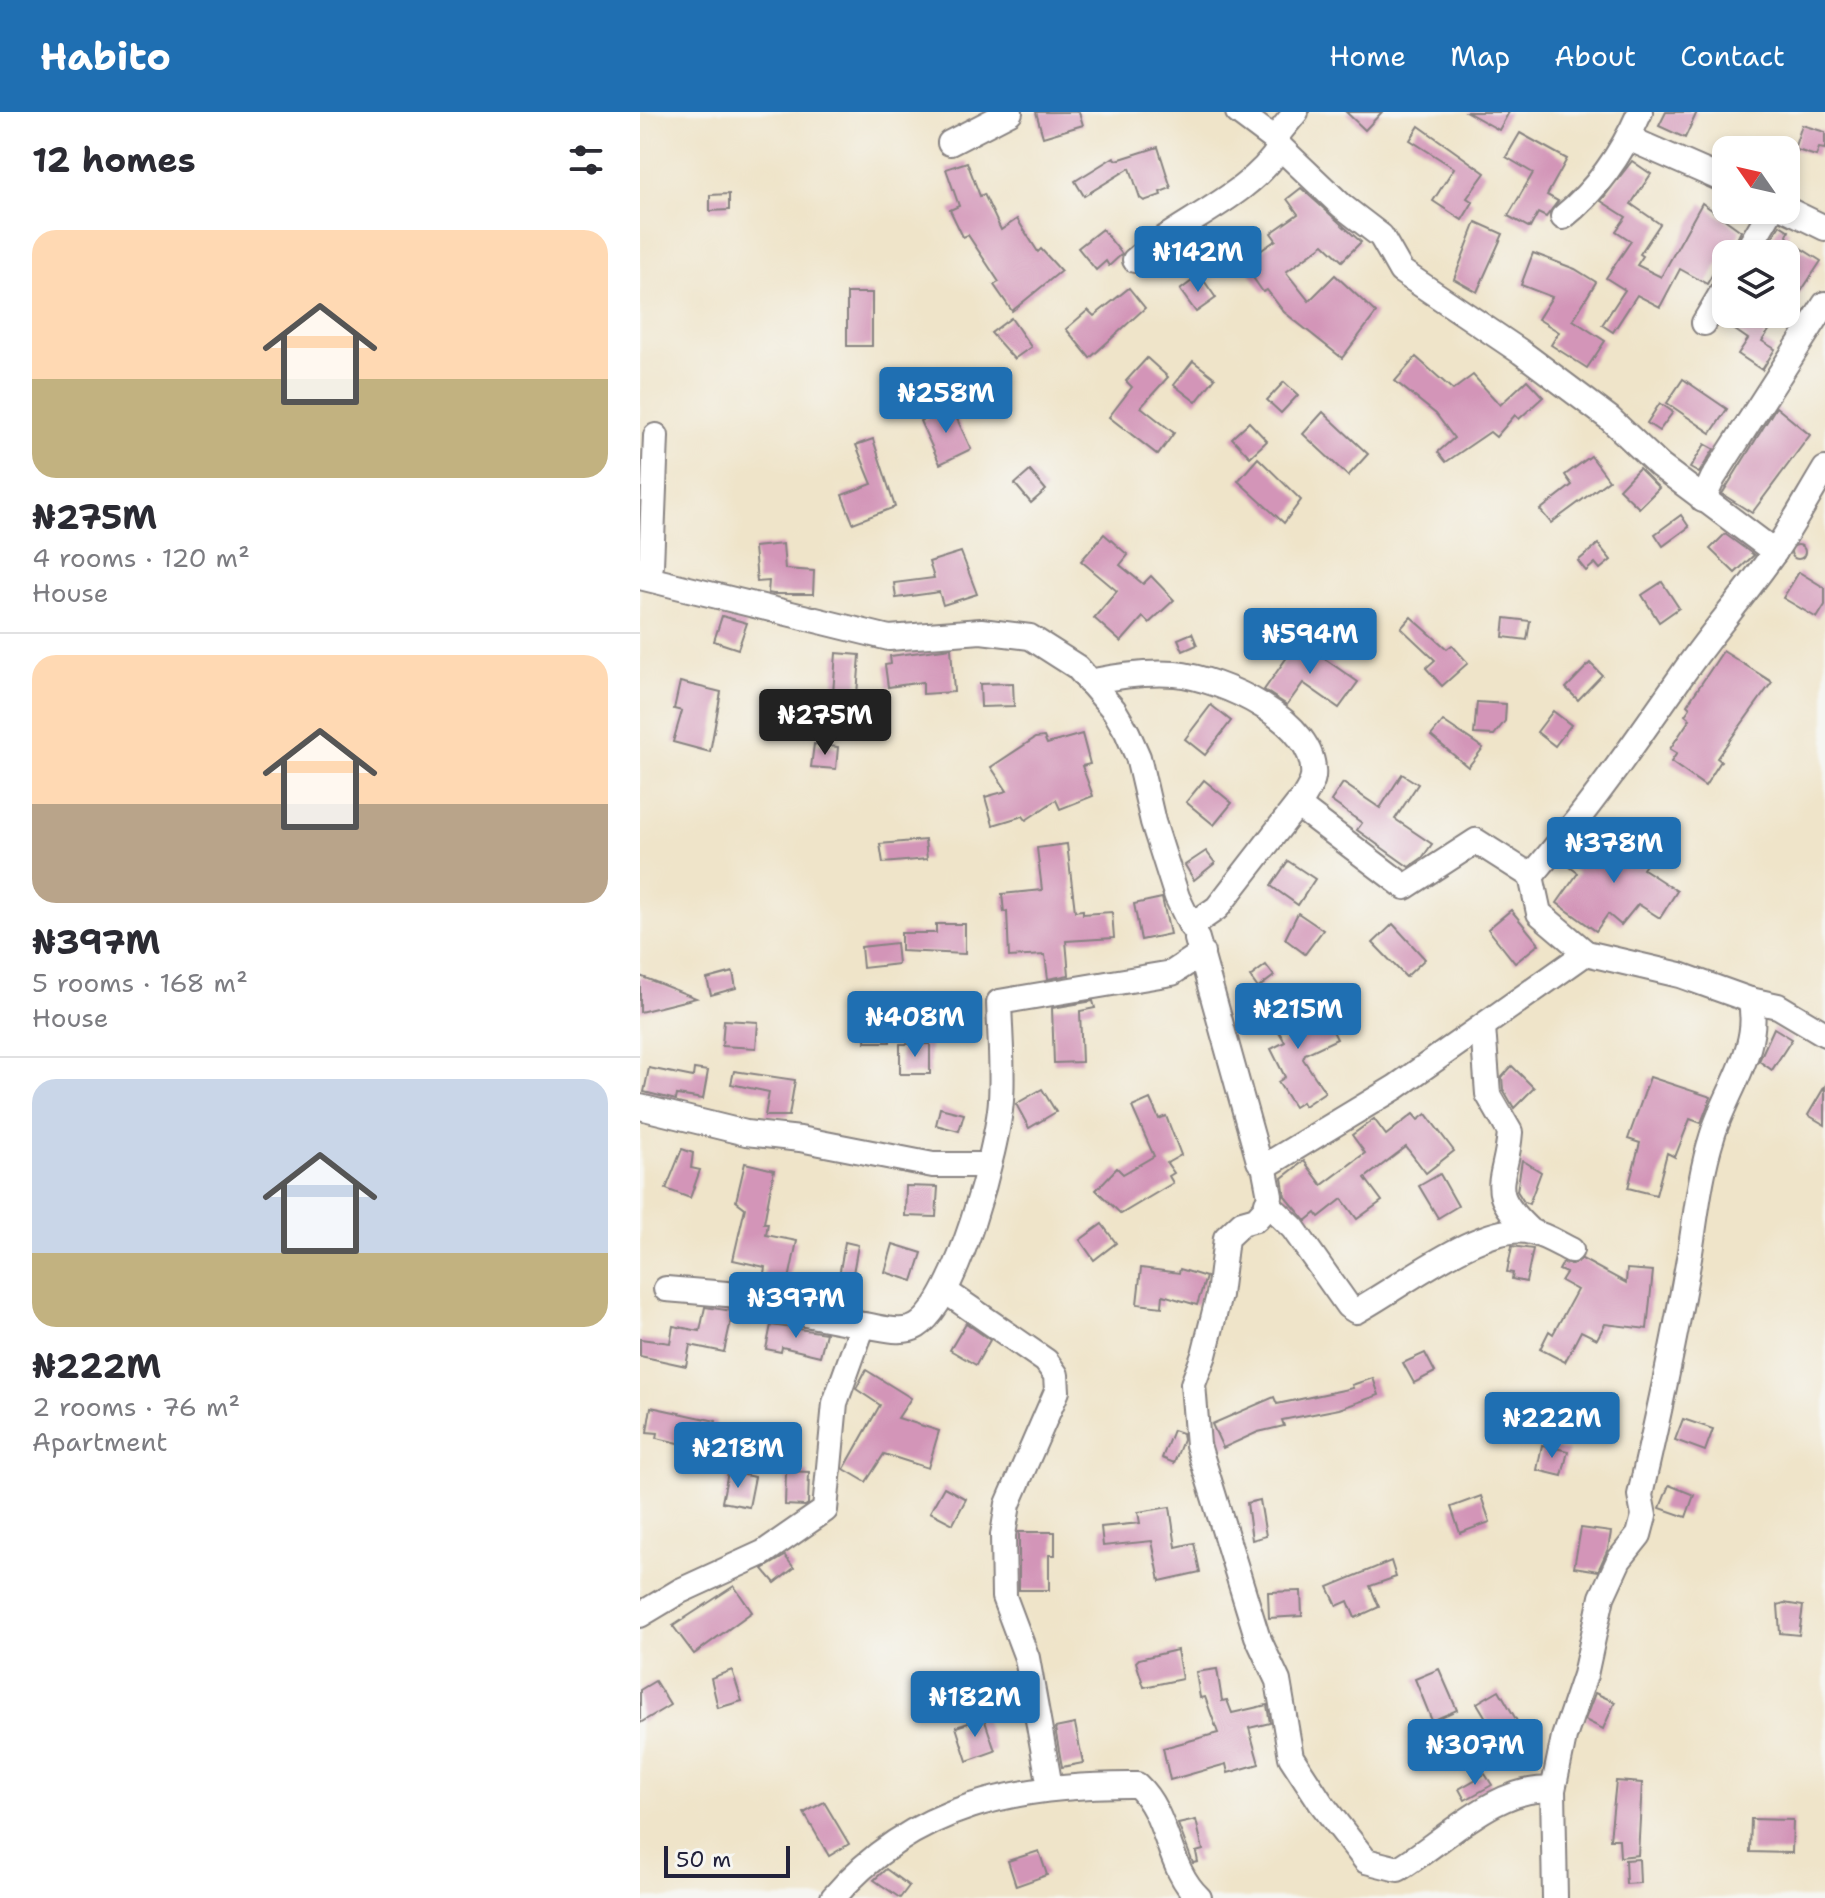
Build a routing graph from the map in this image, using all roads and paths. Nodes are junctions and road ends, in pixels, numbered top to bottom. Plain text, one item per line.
1 (1010, 112) edge
2 (1238, 112) edge
3 (1296, 112) edge
4 (1640, 112) edge
5 (1628, 138) junction
6 (950, 143) dead end
7 (1277, 143) junction
8 (1712, 175) edge
9 (1800, 216) edge
10 (1563, 217) dead end
11 (1825, 228) edge
12 (1135, 260) dead end
13 (1825, 304) edge
14 (1712, 310) edge
15 (1704, 323) dead end
16 (656, 436) dead end
17 (1825, 469) edge
18 (1703, 500) junction
19 (1775, 552) junction
20 (640, 569) edge
21 (640, 577) edge
22 (1089, 682) junction
23 (1299, 805) junction
24 (1531, 876) junction
25 (1191, 926) junction
26 (1202, 953) junction
27 (1586, 953) junction
28 (1750, 1000) junction
29 (1483, 1027) junction
30 (1825, 1034) edge
31 (640, 1107) edge
32 (987, 1165) junction
33 (1264, 1165) junction
34 (1267, 1203) junction
35 (1530, 1231) junction
36 (1571, 1250) dead end
37 (666, 1289) dead end
38 (945, 1291) junction
39 (863, 1325) junction
40 (640, 1615) edge
41 (1050, 1787) junction
42 (1553, 1790) junction
43 (833, 1898) edge
44 (1199, 1898) edge
45 (1555, 1898) edge

1 - 6 street
2 - 7 street
3 - 7 street
4 - 5 street
5 - 8 street
5 - 10 street
7 - 12 street
7 - 18 street
9 - 11 street
13 - 18 street
14 - 15 street
16 - 20 street
17 - 19 street
18 - 19 street
19 - 24 street
21 - 22 street
22 - 23 street
22 - 25 street
23 - 24 street
23 - 25 street
24 - 27 street
25 - 26 street
26 - 32 street
26 - 33 street
27 - 28 street
27 - 29 street
28 - 30 street
28 - 42 street
29 - 33 street
29 - 35 street
31 - 32 street
32 - 38 street
33 - 34 street
34 - 35 street
34 - 42 street
35 - 36 street
37 - 39 street
38 - 39 street
38 - 41 street
39 - 40 street
41 - 43 street
41 - 44 street
42 - 45 street

